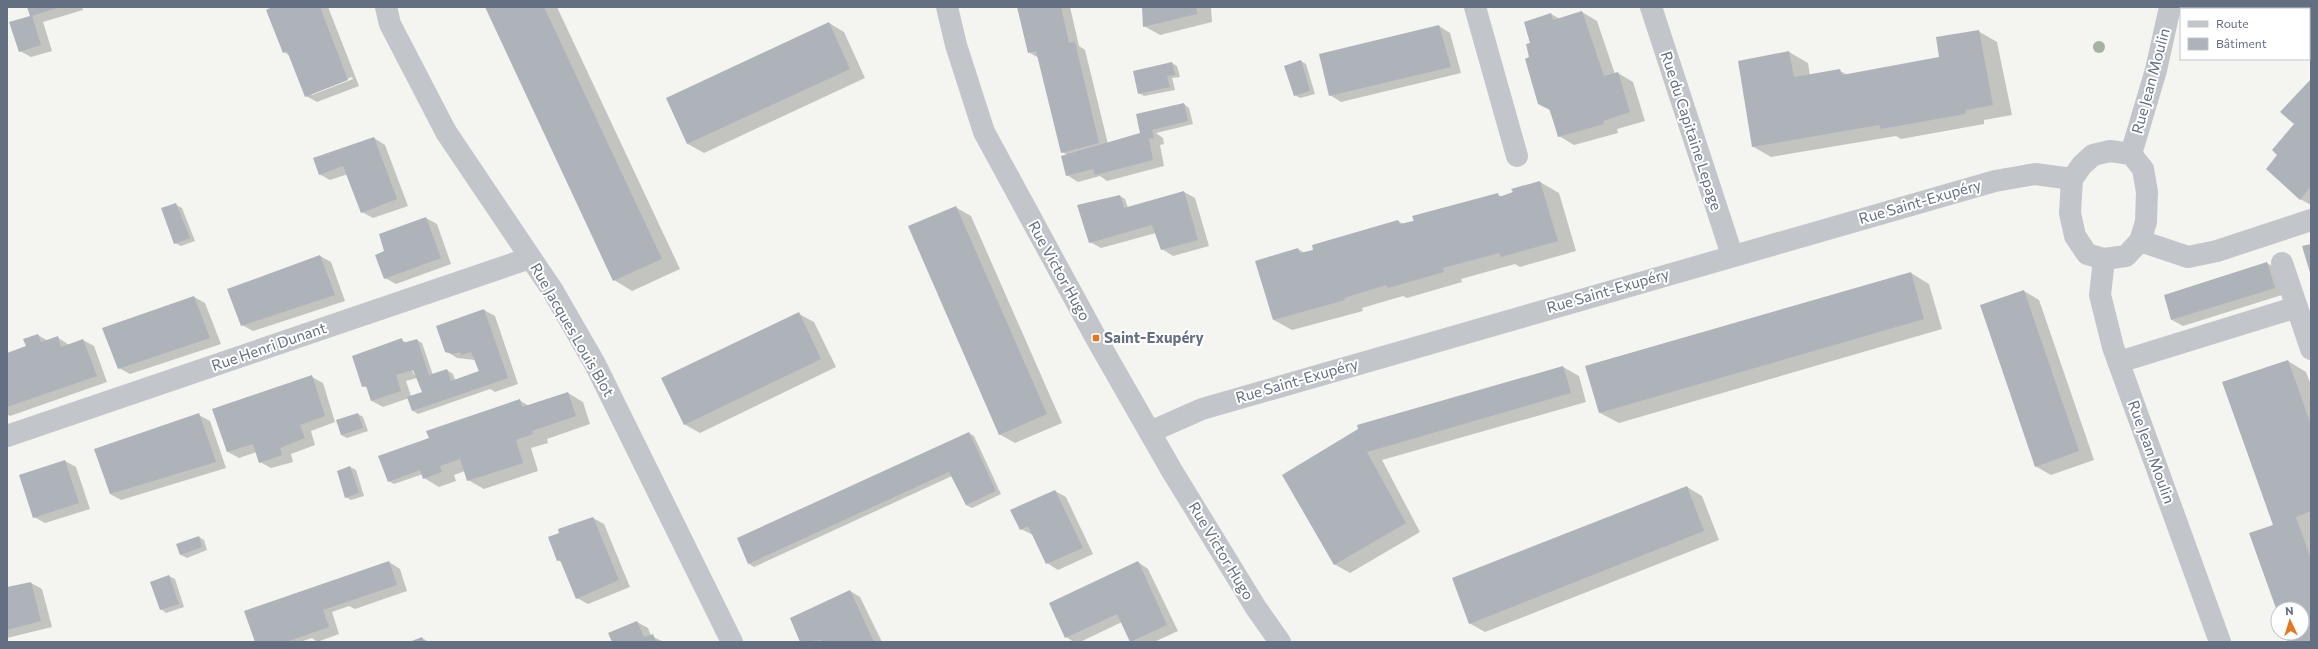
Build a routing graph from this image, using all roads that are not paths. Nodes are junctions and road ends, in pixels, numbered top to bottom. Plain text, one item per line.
1 (386, 7) edge
2 (947, 7) edge
3 (1475, 7) edge
4 (1651, 7) edge
5 (2170, 7) edge
6 (2131, 154) junction
7 (1517, 156) dead end
8 (2072, 179) junction
9 (2311, 220) edge
10 (2140, 241) junction
11 (1732, 255) junction
12 (530, 258) junction
13 (2104, 259) junction
14 (2282, 263) dead end
15 (2297, 307) junction
16 (2311, 348) edge
17 (2119, 362) junction
18 (1150, 432) junction
19 (7, 436) edge
20 (732, 642) edge
21 (1280, 642) edge
22 (2220, 642) edge

1 - 12 street, Rue Jacques Louis Blot
2 - 18 street, Rue Victor Hugo
3 - 7 street
4 - 11 street, Rue du Capitaine Lepage
5 - 6 street, Rue Jean Moulin
6 - 8 street
6 - 10 street
8 - 11 street, Rue Saint-Exupéry
8 - 13 street
9 - 10 street
10 - 13 street
11 - 18 street, Rue Saint-Exupéry
12 - 19 street, Rue Henri Dunant
12 - 20 street, Rue Jacques Louis Blot
13 - 17 street, Rue Jean Moulin
14 - 15 street
15 - 16 street
15 - 17 street
17 - 22 street, Rue Jean Moulin
18 - 21 street, Rue Victor Hugo

